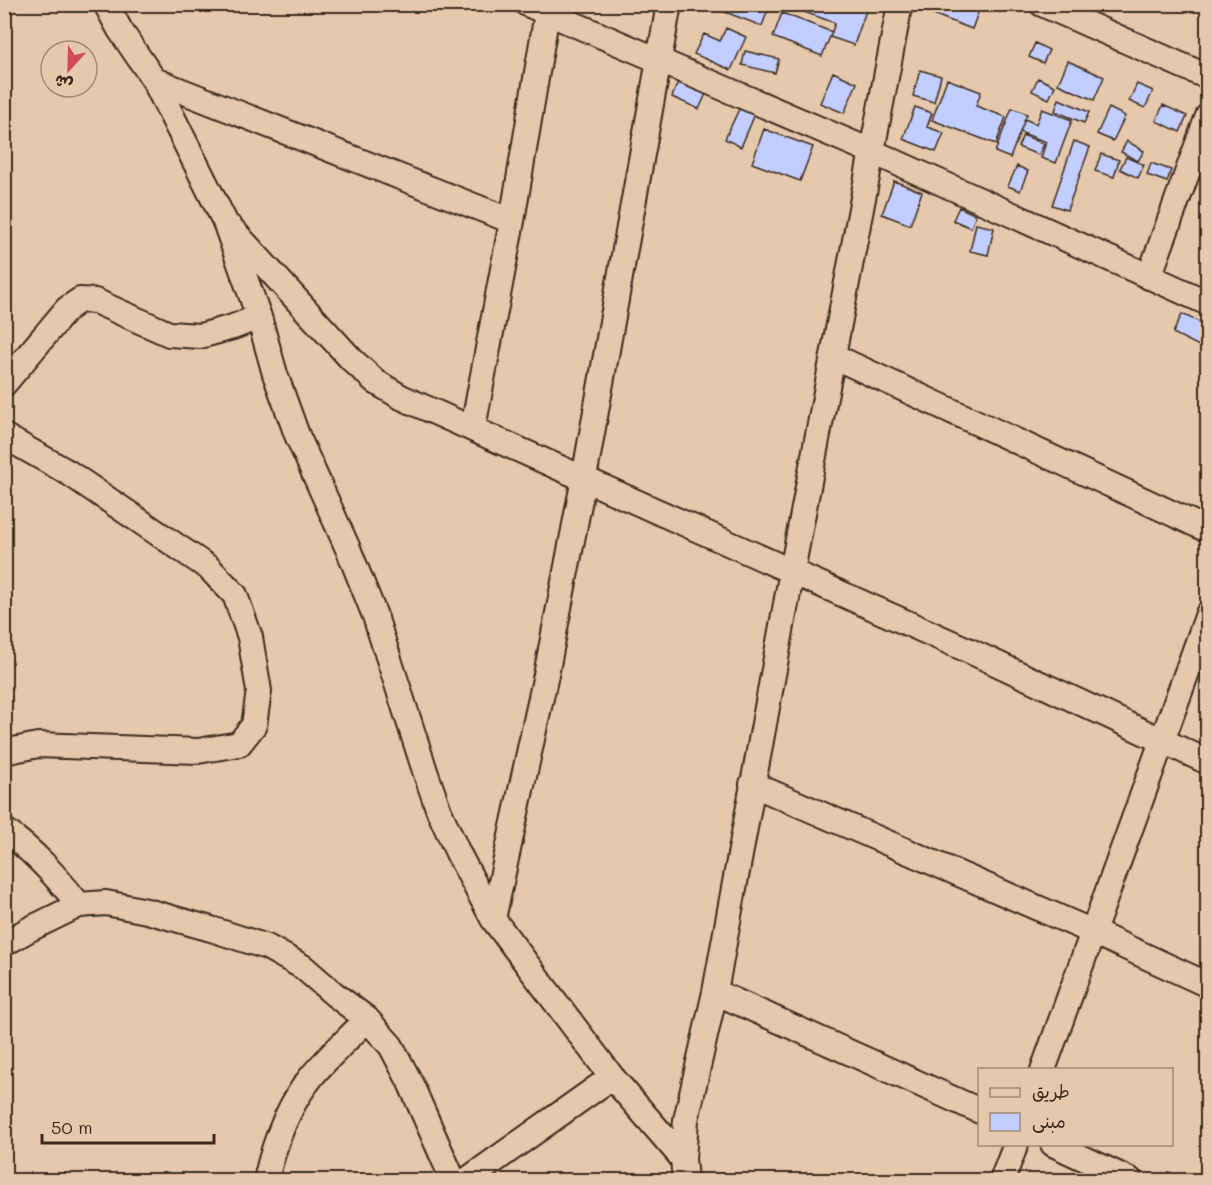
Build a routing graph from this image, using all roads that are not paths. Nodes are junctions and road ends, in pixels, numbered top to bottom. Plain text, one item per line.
1 (106, 4) edge
2 (669, 4) edge
3 (900, 4) edge
4 (1041, 4) edge
5 (537, 9) edge
6 (658, 60) junction
7 (1208, 77) edge
8 (154, 80) junction
9 (1208, 116) edge
10 (873, 152) junction
11 (512, 221) junction
12 (225, 222) junction
13 (1149, 277) junction
14 (1208, 303) edge
15 (258, 317) junction
16 (833, 356) junction
17 (4, 384) edge
18 (473, 428) junction
19 (4, 436) edge
20 (584, 477) junction
21 (1208, 530) edge
22 (792, 571) junction
23 (1208, 614) edge
24 (1160, 741) junction
25 (4, 752) edge
26 (1208, 762) edge
27 (752, 784) junction
28 (4, 830) edge
29 (79, 905) junction
30 (493, 919) junction
31 (1093, 932) junction
32 (4, 944) edge
33 (1208, 985) edge
34 (715, 992) junction
35 (367, 1019) junction
36 (1044, 1068) edge
37 (612, 1077) junction
38 (978, 1110) edge
39 (1015, 1146) edge
40 (1057, 1146) edge
41 (684, 1170) edge
42 (266, 1180) edge
43 (453, 1180) edge
44 (467, 1180) edge
45 (1002, 1180) edge
46 (1130, 1180) edge

1 - 8 street
2 - 6 street
3 - 10 street
4 - 7 street
5 - 6 street
5 - 11 street
6 - 10 street
6 - 20 street
8 - 11 street
8 - 12 street
9 - 13 street
10 - 13 street
10 - 16 street
11 - 18 street
12 - 15 street
12 - 18 street
13 - 14 street
15 - 17 street
15 - 30 street
16 - 21 street
16 - 22 street
18 - 20 street
19 - 25 street
20 - 22 street
20 - 30 street
22 - 24 street
22 - 27 street
23 - 24 street
24 - 26 street
24 - 31 street
27 - 31 street
27 - 34 street
28 - 29 street
29 - 32 street
29 - 35 street
30 - 37 street
31 - 33 street
31 - 36 street
34 - 38 street
34 - 41 street
35 - 42 street
35 - 43 street
37 - 41 street
37 - 44 street
39 - 45 street
40 - 46 street

